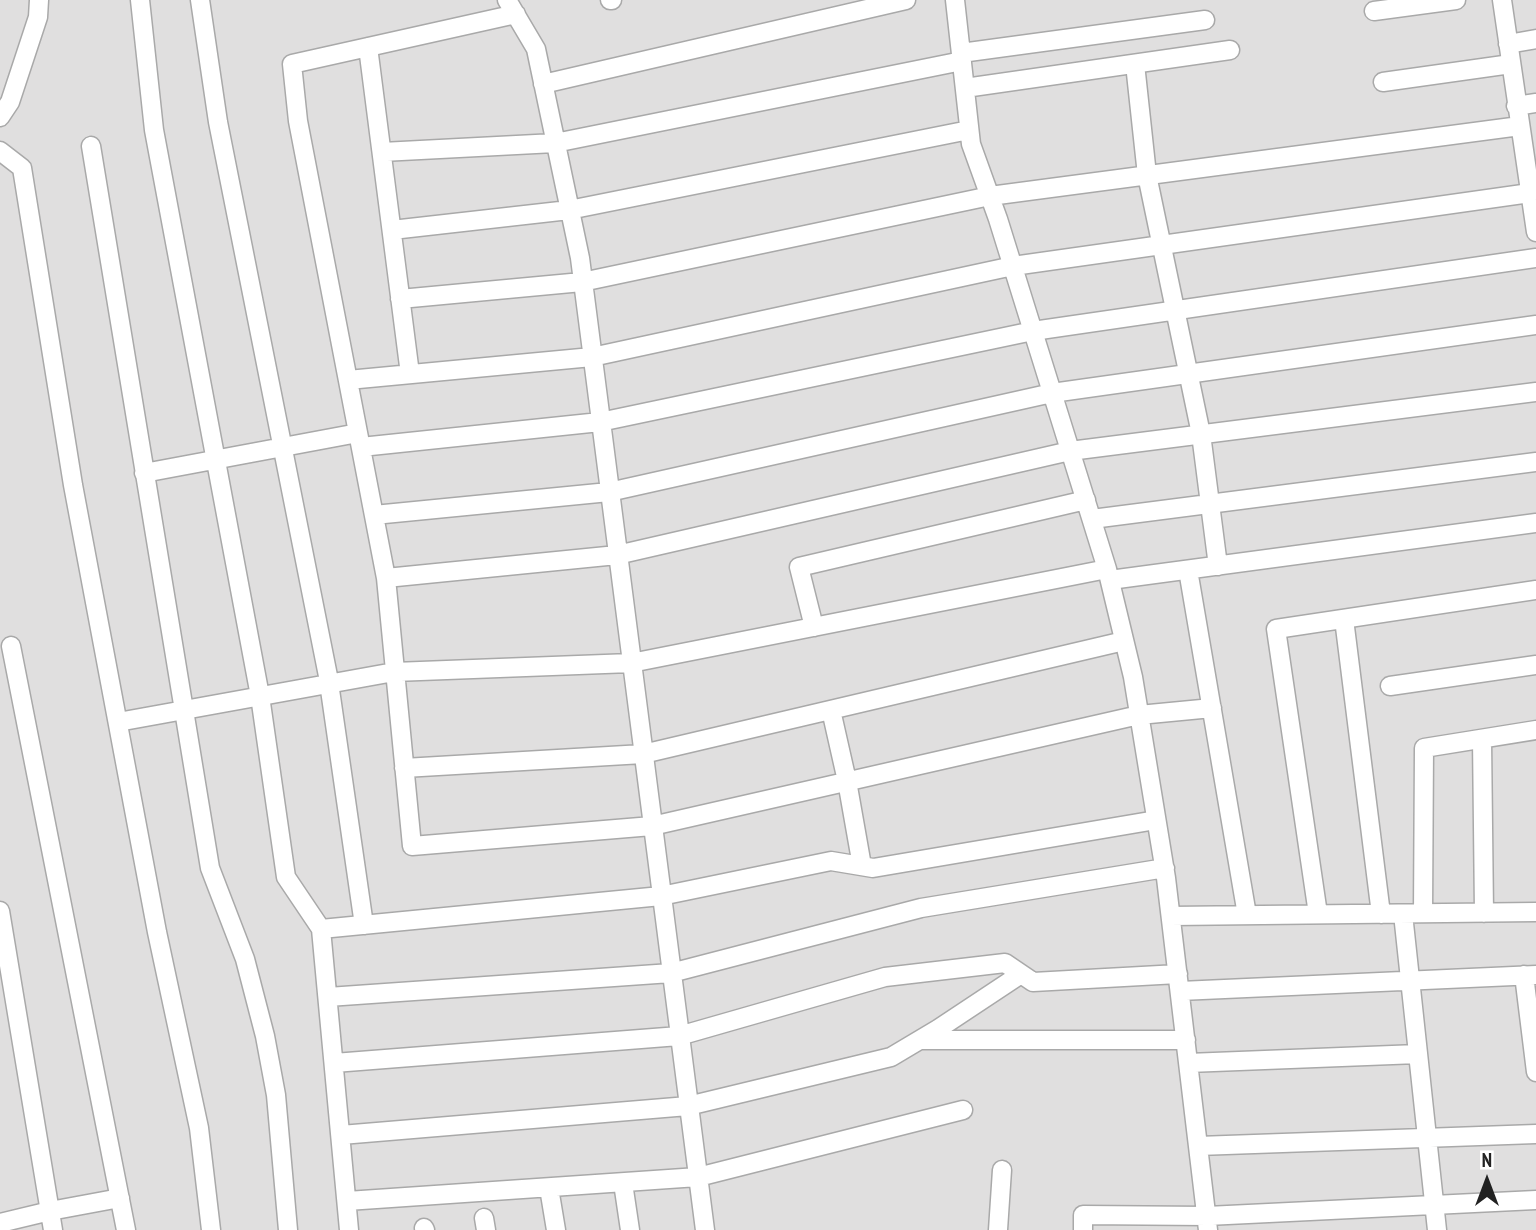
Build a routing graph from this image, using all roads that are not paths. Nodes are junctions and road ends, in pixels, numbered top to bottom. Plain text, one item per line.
1 (39, 0) edge
2 (140, 0) edge
3 (200, 0) edge
4 (906, 0) edge
5 (955, 0) edge
6 (1456, 0) edge
7 (1502, 0) edge
8 (511, 7) edge
9 (1374, 11) dead end
10 (1205, 20) dead end
11 (1536, 40) edge
12 (1508, 44) junction
13 (368, 47) junction
14 (1230, 50) dead end
15 (961, 57) junction
16 (1135, 64) junction
17 (1511, 64) junction
18 (1383, 82) dead end
19 (543, 84) junction
20 (965, 88) junction
21 (1536, 103) edge
22 (1517, 106) junction
23 (0, 117) edge
24 (1520, 126) junction
25 (970, 130) junction
26 (555, 143) junction
27 (90, 146) dead end
28 (0, 151) edge
29 (382, 152) junction
30 (1532, 172) edge
31 (1147, 175) junction
32 (1530, 193) junction
33 (990, 196) junction
34 (569, 210) junction
35 (392, 230) junction
36 (1536, 232) edge
37 (1161, 245) junction
38 (1536, 258) edge
39 (1013, 266) junction
40 (582, 282) junction
41 (400, 299) junction
42 (1175, 311) junction
43 (1536, 325) edge
44 (1033, 331) junction
45 (592, 357) junction
46 (410, 374) junction
47 (1188, 374) junction
48 (348, 380) junction
49 (1536, 392) edge
50 (1052, 393) junction
51 (600, 422) junction
52 (1201, 434) junction
53 (359, 440) junction
54 (282, 447) junction
55 (1070, 451) junction
56 (216, 459) junction
57 (1536, 462) edge
58 (144, 472) junction
59 (609, 492) junction
60 (1086, 500) junction
61 (1210, 504) junction
62 (374, 515) junction
63 (1092, 519) junction
64 (1536, 523) edge
65 (617, 555) junction
66 (1218, 566) junction
67 (1188, 570) junction
68 (1109, 575) junction
69 (386, 578) junction
70 (1536, 590) edge
71 (1344, 619) junction
72 (814, 627) junction
73 (1124, 641) junction
74 (11, 646) dead end
75 (631, 663) junction
76 (1536, 665) edge
77 (394, 672) junction
78 (329, 684) junction
79 (1390, 686) dead end
80 (260, 696) junction
81 (1212, 708) junction
82 (183, 710) junction
83 (831, 710) junction
84 (1139, 715) junction
85 (118, 722) junction
86 (1536, 730) edge
87 (1482, 739) junction
88 (643, 754) junction
89 (404, 768) junction
90 (847, 782) junction
91 (1156, 820) junction
92 (652, 826) junction
93 (862, 866) junction
94 (1165, 869) junction
95 (661, 896) junction
96 (0, 911) edge
97 (1536, 912) edge
98 (1423, 913) junction
99 (1484, 913) junction
100 (1318, 914) junction
101 (1381, 914) junction
102 (1402, 914) junction
103 (1247, 915) junction
104 (1171, 916) junction
105 (364, 925) junction
106 (321, 929) junction
107 (671, 973) junction
108 (1021, 974) junction
109 (1530, 975) edge
110 (1410, 981) junction
111 (1179, 982) junction
112 (328, 997) junction
113 (679, 1036) junction
114 (920, 1040) junction
115 (1185, 1040) junction
116 (1418, 1054) junction
117 (334, 1063) junction
118 (1188, 1063) junction
119 (1536, 1067) edge
120 (688, 1106) junction
121 (963, 1110) dead end
122 (1536, 1134) edge
123 (341, 1135) junction
124 (1427, 1138) junction
125 (1198, 1146) junction
126 (1002, 1170) dead end
127 (698, 1177) junction
128 (623, 1183) junction
129 (549, 1188) junction
130 (120, 1198) junction
131 (1536, 1200) edge
132 (347, 1201) junction
133 (1434, 1205) junction
134 (50, 1211) junction
135 (0, 1223) edge
136 (1208, 1223) edge
137 (53, 1230) edge
138 (126, 1230) edge
139 (211, 1230) edge
140 (288, 1230) edge
141 (349, 1230) edge
142 (556, 1230) edge
143 (630, 1230) edge
144 (705, 1230) edge
145 (998, 1230) edge
146 (1083, 1230) edge
147 (1437, 1230) edge

1 - 23 street
2 - 56 street
3 - 54 street
4 - 19 street
5 - 15 street
6 - 9 street
7 - 12 street
8 - 13 street
8 - 19 street
10 - 15 street
11 - 12 street
12 - 17 street
13 - 29 street
13 - 48 street
14 - 16 street
15 - 20 street
15 - 26 street
16 - 20 street
16 - 31 street
17 - 18 street
17 - 22 street
19 - 26 street
20 - 25 street
21 - 22 street
22 - 24 street
24 - 30 street
24 - 31 street
25 - 33 street
25 - 34 street
26 - 29 street
26 - 34 street
27 - 58 street
28 - 85 street
29 - 35 street
30 - 32 street
31 - 33 street
31 - 37 street
32 - 36 street
32 - 37 street
33 - 39 street
33 - 40 street
34 - 35 street
34 - 40 street
35 - 41 street
37 - 39 street
37 - 42 street
38 - 42 street
39 - 44 street
39 - 45 street
40 - 41 street
40 - 45 street
41 - 46 street
42 - 44 street
42 - 47 street
43 - 47 street
44 - 50 street
44 - 51 street
45 - 46 street
45 - 51 street
46 - 48 street
47 - 50 street
47 - 52 street
48 - 53 street
49 - 52 street
50 - 55 street
50 - 59 street
51 - 53 street
51 - 59 street
52 - 55 street
52 - 61 street
53 - 54 street
53 - 62 street
54 - 56 street
54 - 78 street
55 - 60 street
55 - 65 street
56 - 58 street
56 - 80 street
57 - 61 street
58 - 82 street
59 - 62 street
59 - 65 street
60 - 63 street
60 - 72 street
61 - 63 street
61 - 66 street
62 - 69 street
63 - 68 street
64 - 66 street
65 - 69 street
65 - 75 street
66 - 67 street
67 - 68 street
67 - 81 street
68 - 72 street
68 - 73 street
69 - 77 street
70 - 71 street
71 - 100 street
71 - 101 street
72 - 75 street
73 - 83 street
73 - 84 street
74 - 130 street
75 - 77 street
75 - 88 street
76 - 79 street
77 - 78 street
77 - 89 street
78 - 80 street
78 - 105 street
80 - 82 street
80 - 106 street
81 - 84 street
81 - 103 street
82 - 85 street
82 - 140 street
83 - 88 street
83 - 90 street
84 - 90 street
84 - 91 street
85 - 139 street
86 - 87 street
87 - 98 street
87 - 99 street
88 - 89 street
88 - 92 street
89 - 92 street
90 - 92 street
90 - 93 street
91 - 93 street
91 - 94 street
92 - 95 street
93 - 95 street
94 - 104 street
94 - 107 street
95 - 105 street
95 - 107 street
96 - 134 street
97 - 99 street
98 - 99 street
98 - 102 street
100 - 101 street
100 - 103 street
101 - 102 street
102 - 110 street
103 - 104 street
104 - 111 street
105 - 106 street
106 - 112 street
107 - 112 street
107 - 113 street
108 - 111 street
108 - 113 street
108 - 114 street
109 - 110 street
109 - 119 street
110 - 111 street
110 - 116 street
111 - 115 street
112 - 117 street
113 - 117 street
113 - 120 street
114 - 115 street
114 - 120 street
115 - 118 street
116 - 118 street
116 - 124 street
117 - 123 street
118 - 125 street
120 - 123 street
120 - 127 street
121 - 127 street
122 - 124 street
123 - 132 street
124 - 125 street
124 - 133 street
125 - 136 street
126 - 145 street
127 - 128 street
127 - 144 street
128 - 129 street
128 - 143 street
129 - 132 street
129 - 142 street
130 - 134 street
130 - 138 street
131 - 133 street
132 - 141 street
133 - 136 street
133 - 147 street
134 - 135 street
134 - 137 street
136 - 146 street

